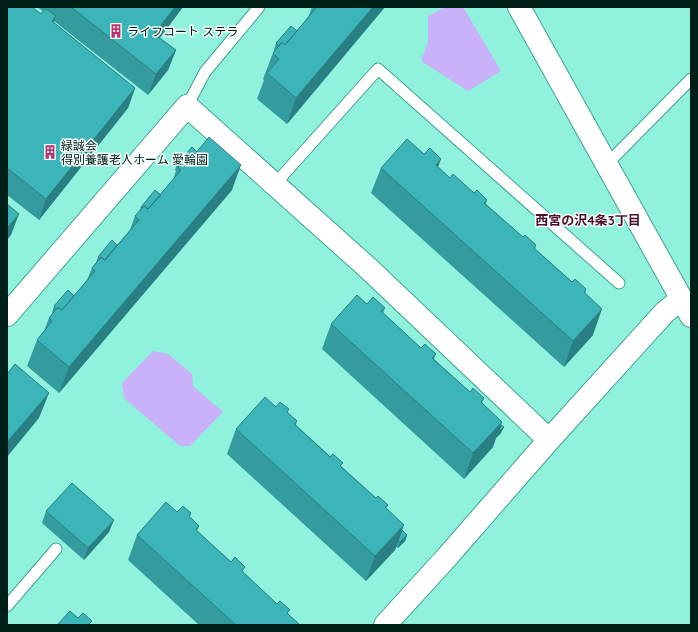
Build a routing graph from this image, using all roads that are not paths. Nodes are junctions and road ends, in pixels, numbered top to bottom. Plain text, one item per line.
1 (259, 7) edge
2 (519, 7) edge
3 (691, 79) edge
4 (188, 106) junction
5 (607, 164) junction
6 (274, 184) junction
7 (619, 283) dead end
8 (686, 307) edge
9 (7, 315) edge
10 (549, 440) junction
11 (56, 549) dead end
12 (7, 606) edge
13 (385, 625) edge

1 - 4 lane
2 - 5 street
3 - 5 lane
4 - 6 street
4 - 9 street
5 - 8 street
6 - 7 lane
6 - 10 street
8 - 10 street
10 - 13 street
11 - 12 lane

